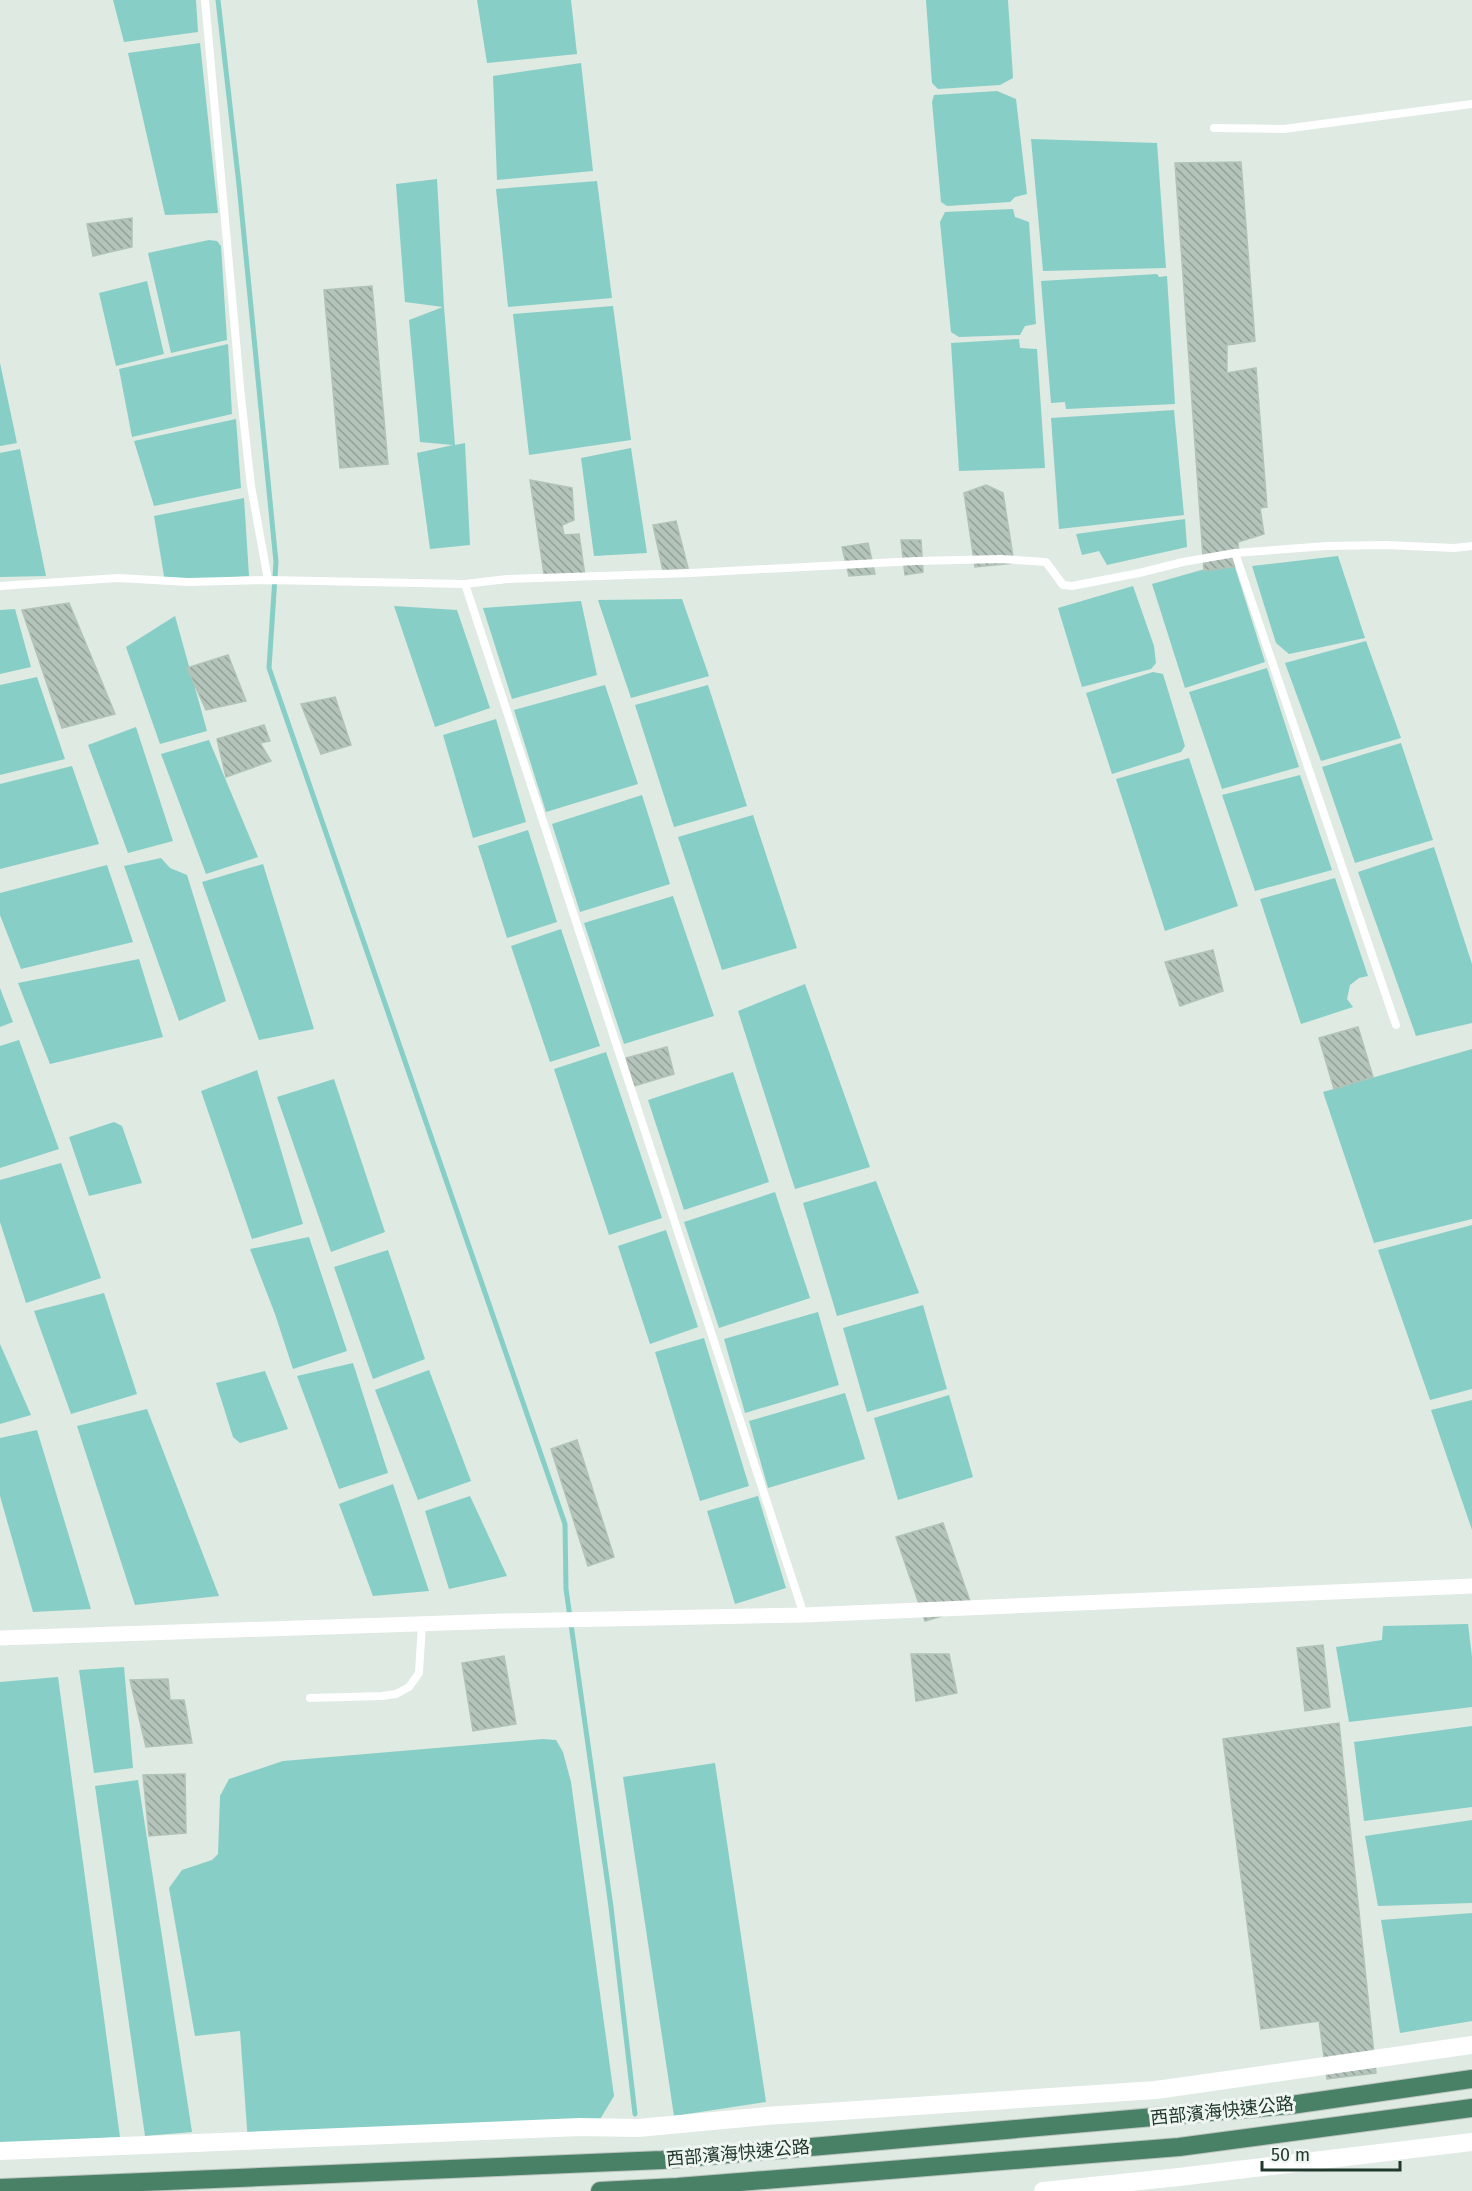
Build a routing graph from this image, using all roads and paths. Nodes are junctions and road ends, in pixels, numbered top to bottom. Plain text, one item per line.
1 (204, 0) edge
2 (1472, 104) edge
3 (1214, 128) dead end
4 (1472, 546) edge
5 (1235, 553) junction
6 (268, 580) junction
7 (465, 584) junction
8 (0, 586) edge
9 (1396, 1024) dead end
10 (1472, 1586) edge
11 (804, 1615) junction
12 (422, 1624) junction
13 (0, 1638) edge
14 (310, 1698) dead end
15 (1472, 2045) edge
16 (1472, 2078) edge
17 (1472, 2108) edge
18 (1472, 2119) edge
19 (1392, 2120) junction
20 (1472, 2142) edge
21 (0, 2151) edge
22 (0, 2188) edge
23 (600, 2191) edge
24 (1042, 2191) edge

1 - 6 lane
2 - 3 lane
4 - 5 lane
5 - 7 lane
5 - 9 lane
6 - 7 lane
6 - 8 lane
7 - 11 lane
10 - 11 street
11 - 12 street
12 - 13 street
12 - 14 lane
15 - 21 street
16 - 22 highway, 西部濱海快速公路
17 - 19 highway, 西部濱海快速公路
18 - 19 highway
19 - 23 highway, 西部濱海快速公路
20 - 24 street

